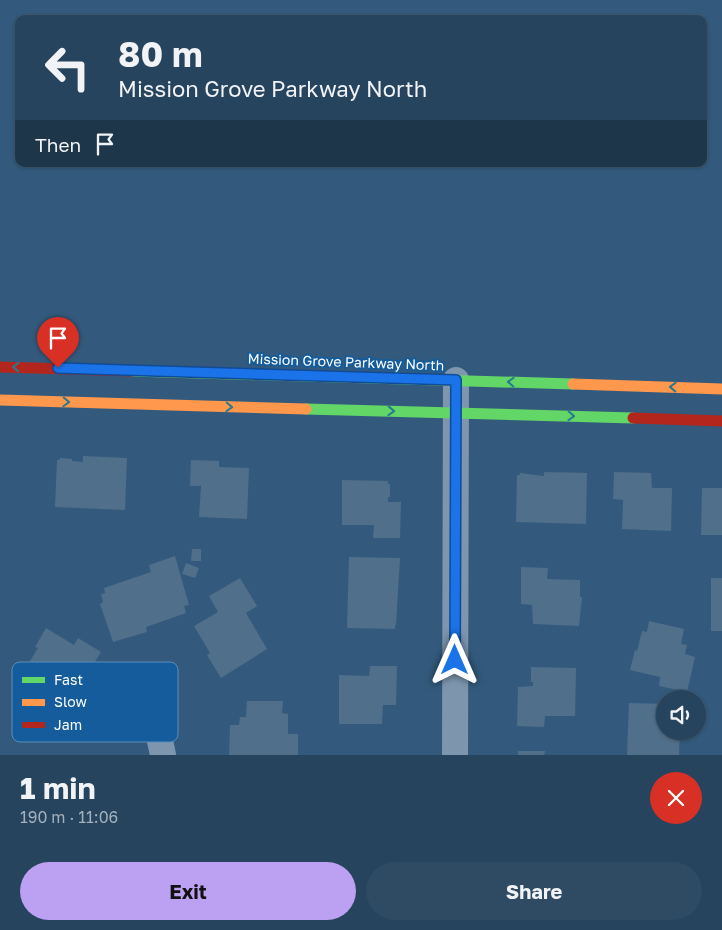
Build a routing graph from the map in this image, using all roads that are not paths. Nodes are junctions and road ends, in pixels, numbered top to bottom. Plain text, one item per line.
1 (0, 367) edge
2 (456, 380) junction
3 (722, 389) edge
4 (0, 400) edge
5 (455, 413) junction
6 (722, 420) edge
7 (160, 742) edge
8 (163, 755) edge
9 (455, 755) edge

2 -> 1 street, Mission Grove Parkway North
3 -> 2 street, Mission Grove Parkway North
2 - 5 street
4 -> 5 street
5 -> 6 street
5 - 9 street
7 - 8 street

